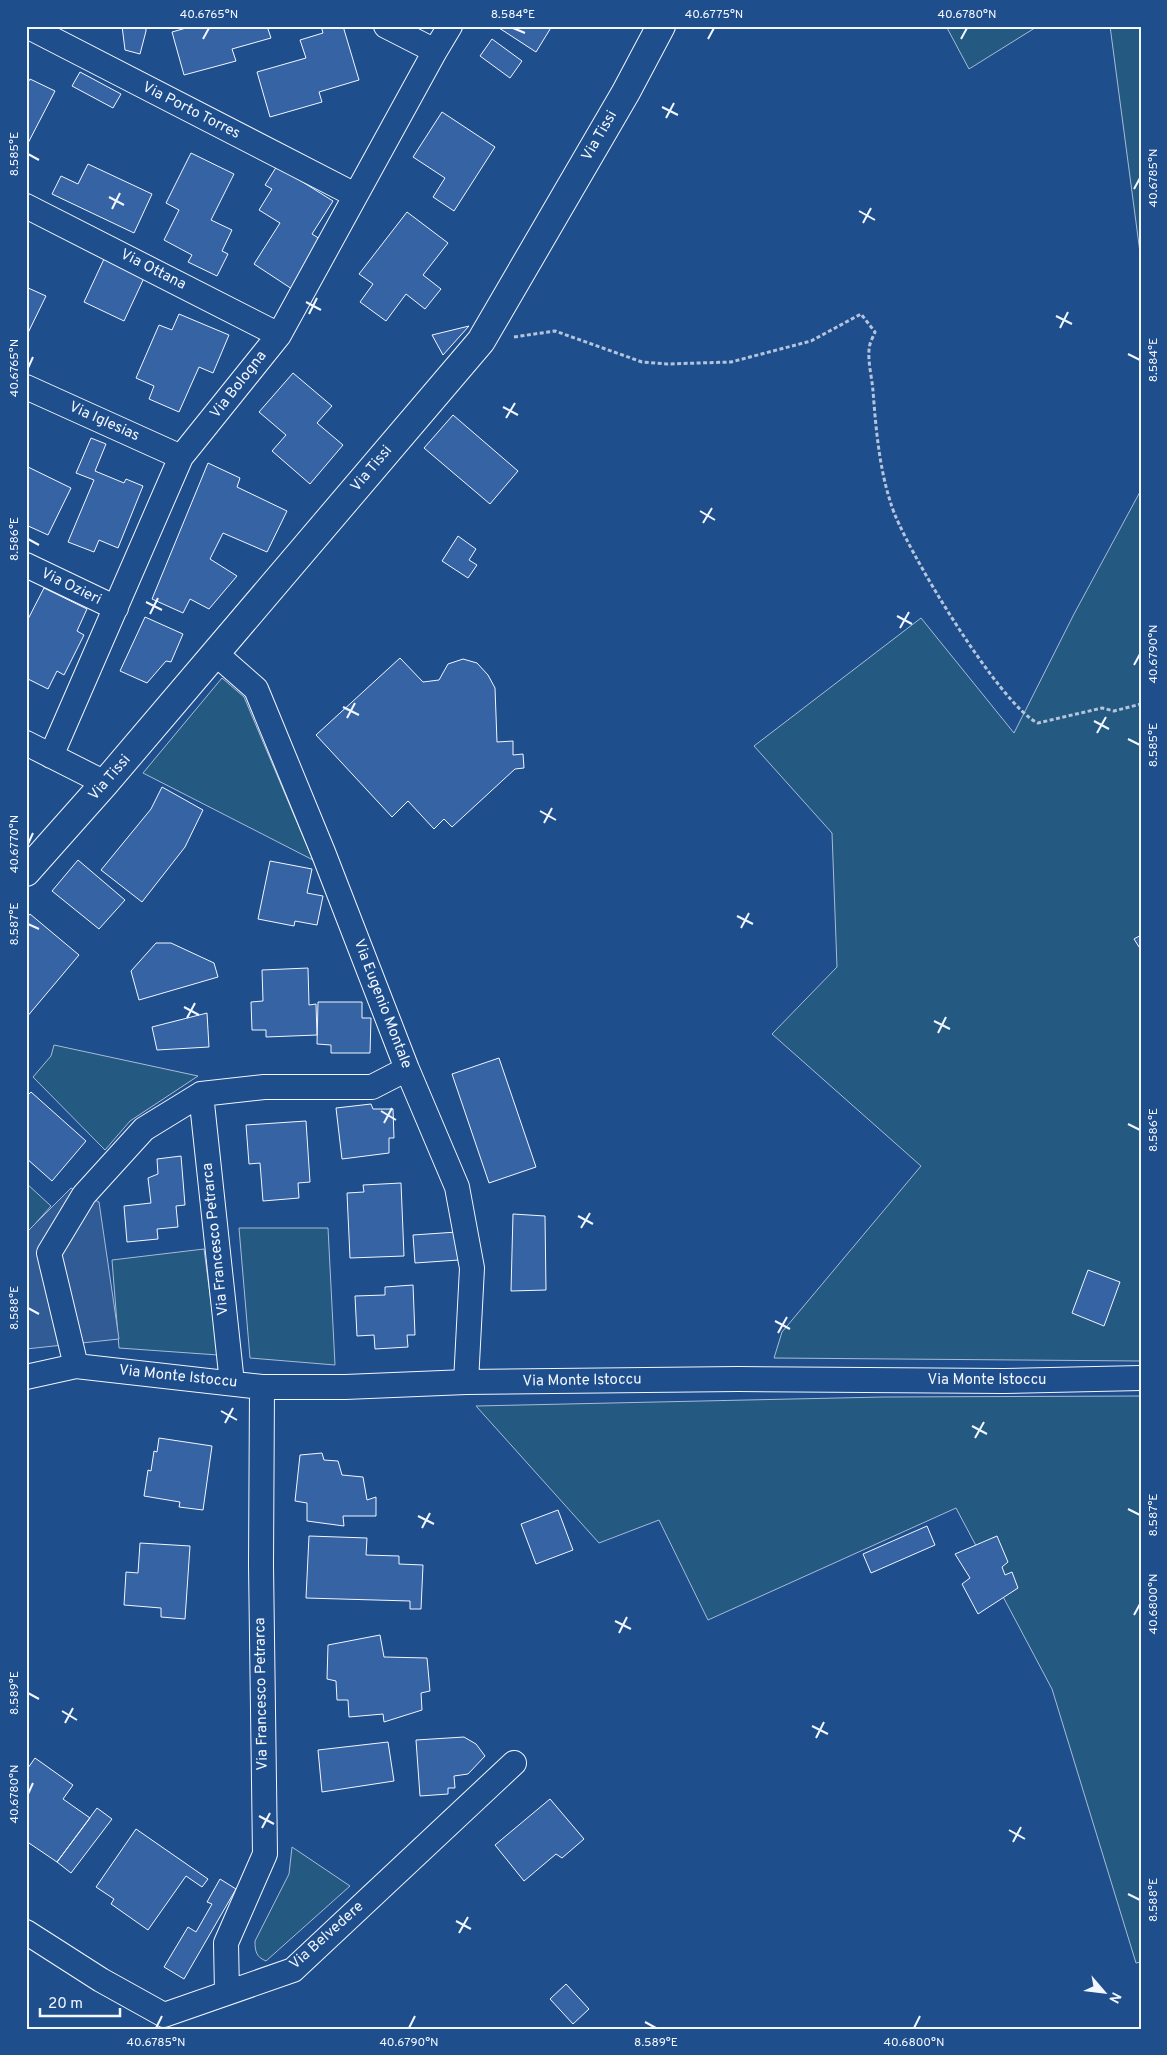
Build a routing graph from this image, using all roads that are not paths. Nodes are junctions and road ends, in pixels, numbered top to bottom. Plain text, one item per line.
1 (27, 26) edge
2 (386, 26) edge
3 (450, 26) edge
4 (661, 26) edge
5 (435, 51) junction
6 (355, 196) junction
7 (26, 206) edge
8 (279, 334) junction
9 (26, 386) edge
10 (181, 457) junction
11 (26, 565) edge
12 (116, 608) junction
13 (215, 653) junction
14 (26, 744) edge
15 (51, 756) junction
16 (106, 783) junction
17 (26, 872) edge
18 (406, 1069) junction
19 (201, 1094) junction
20 (76, 1366) junction
21 (26, 1377) edge
22 (1141, 1378) edge
23 (466, 1382) junction
24 (232, 1384) junction
25 (262, 1387) junction
26 (514, 1763) dead end
27 (26, 1932) edge
28 (226, 1992) junction

1 - 6 street, Via Porto Torres
2 - 5 street
3 - 5 street, Via Bologna
4 - 13 main road, Via Tissi
5 - 6 street, Via Bologna
6 - 8 street, Via Bologna
7 - 8 street, Via Ottana
8 - 10 street, Via Bologna
9 - 10 street, Via Iglesias
10 - 12 street, Via Bologna
11 - 12 street, Via Ozieri
12 - 15 street, Via Bologna
13 - 16 main road, Via Tissi
13 - 18 street, Via Eugenio Montale
14 - 15 street
15 - 16 street
16 - 17 main road, Via Tissi
18 - 19 street
18 - 23 street, Via Eugenio Montale
19 - 20 street
19 - 24 street, Via Francesco Petrarca
20 - 21 street, Via Monte Istoccu
20 - 24 street, Via Monte Istoccu
22 - 23 street, Via Monte Istoccu
23 - 25 street, Via Monte Istoccu
24 - 25 street, Via Monte Istoccu
25 - 28 street, Via Francesco Petrarca
26 - 28 street, Via Belvedere
27 - 28 street, Via Belvedere

